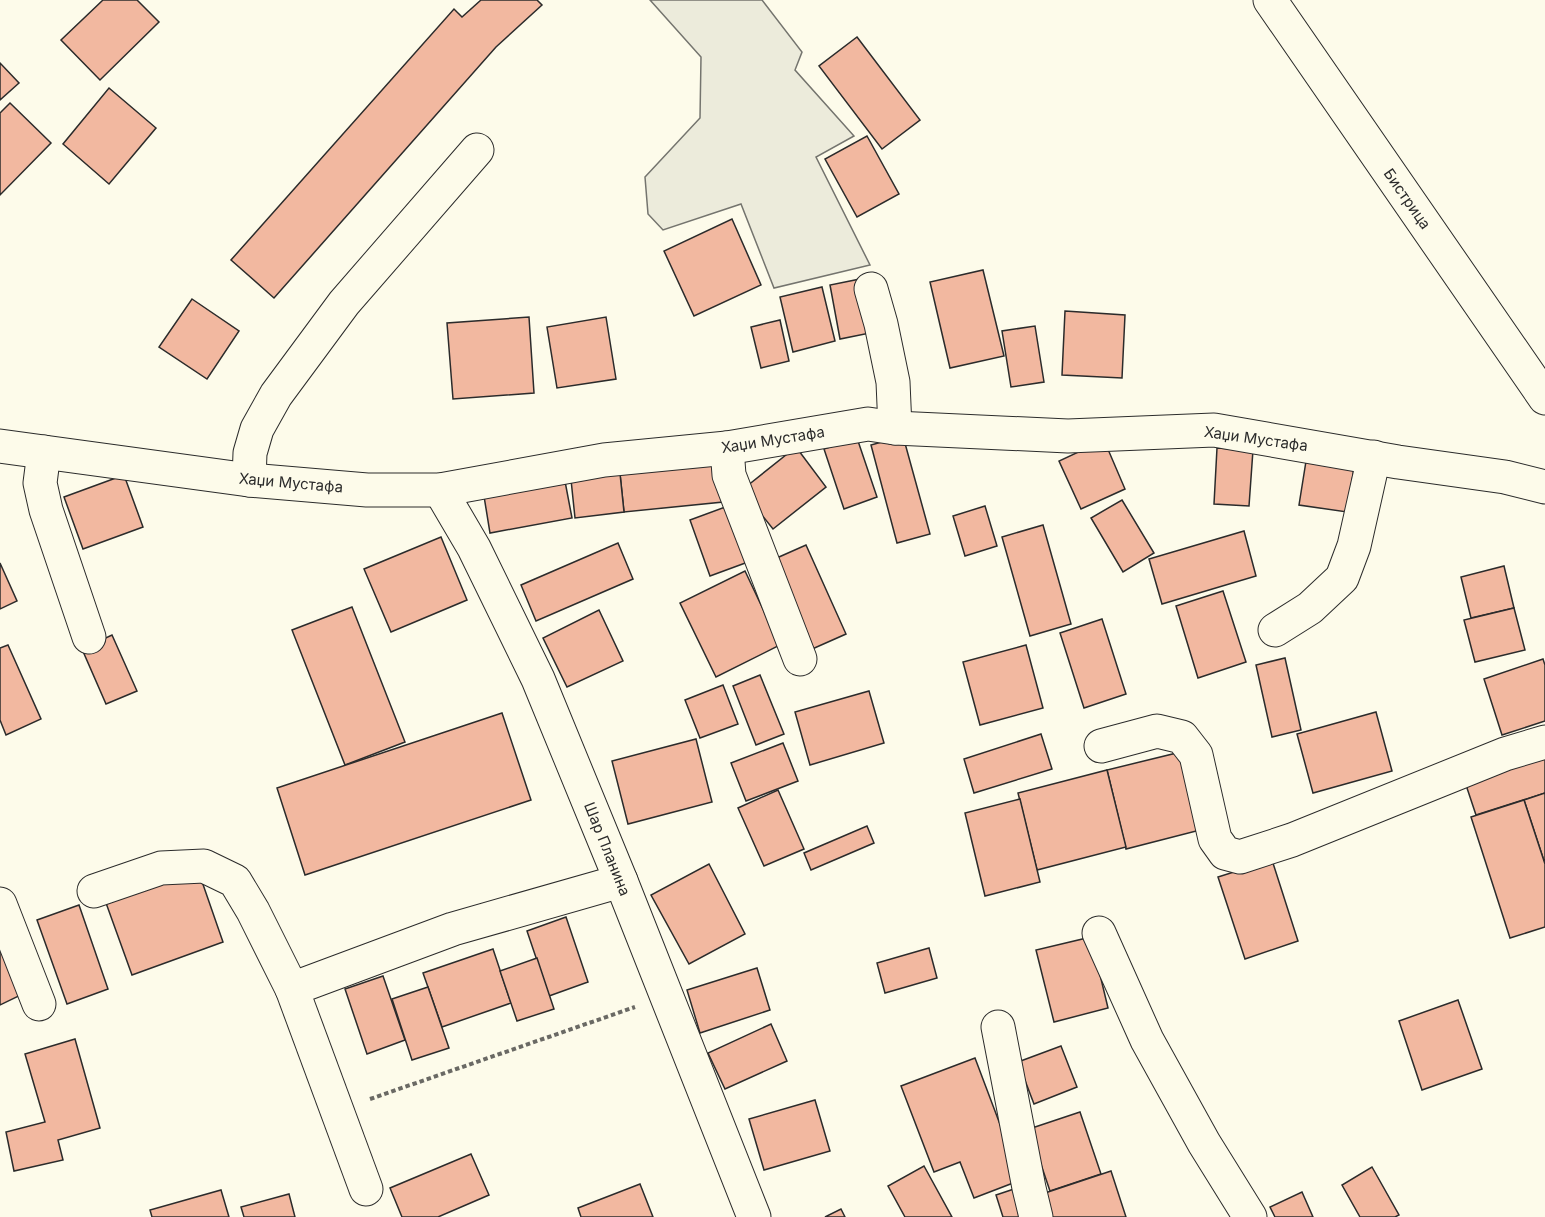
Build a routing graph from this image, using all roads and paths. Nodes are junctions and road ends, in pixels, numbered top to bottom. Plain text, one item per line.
1 (1270, 0) edge
2 (477, 150) dead end
3 (871, 289) dead end
4 (1545, 398) edge
5 (895, 428) junction
6 (0, 446) edge
7 (727, 448) junction
8 (44, 452) junction
9 (1374, 457) junction
10 (249, 480) junction
11 (1545, 487) edge
12 (440, 490) junction
13 (1275, 630) dead end
14 (90, 637) dead end
15 (800, 659) dead end
16 (1545, 742) edge
17 (1101, 746) dead end
18 (621, 881) junction
19 (94, 891) dead end
20 (0, 904) edge
21 (1099, 933) dead end
22 (292, 989) junction
23 (666, 996) junction
24 (39, 1004) dead end
25 (998, 1027) dead end
26 (337, 1110) junction
27 (366, 1189) dead end
28 (754, 1217) edge
29 (1036, 1217) edge
30 (1250, 1217) edge

1 - 4 street, Бистрица
2 - 10 street
3 - 5 street
5 - 7 street, Хаџи Мустафа
5 - 9 street, Хаџи Мустафа
6 - 8 street, Хаџи Мустафа
7 - 12 street, Хаџи Мустафа
7 - 15 street
8 - 10 street, Хаџи Мустафа
8 - 14 street
9 - 11 street, Хаџи Мустафа
9 - 13 street
10 - 12 street, Хаџи Мустафа
12 - 18 street, Шар Планина
16 - 17 street
18 - 22 street
18 - 23 street, Шар Планина
19 - 22 street
20 - 24 street
21 - 30 street
22 - 26 street
23 - 26 path
23 - 28 street, Шар Планина
25 - 29 street
26 - 27 street

